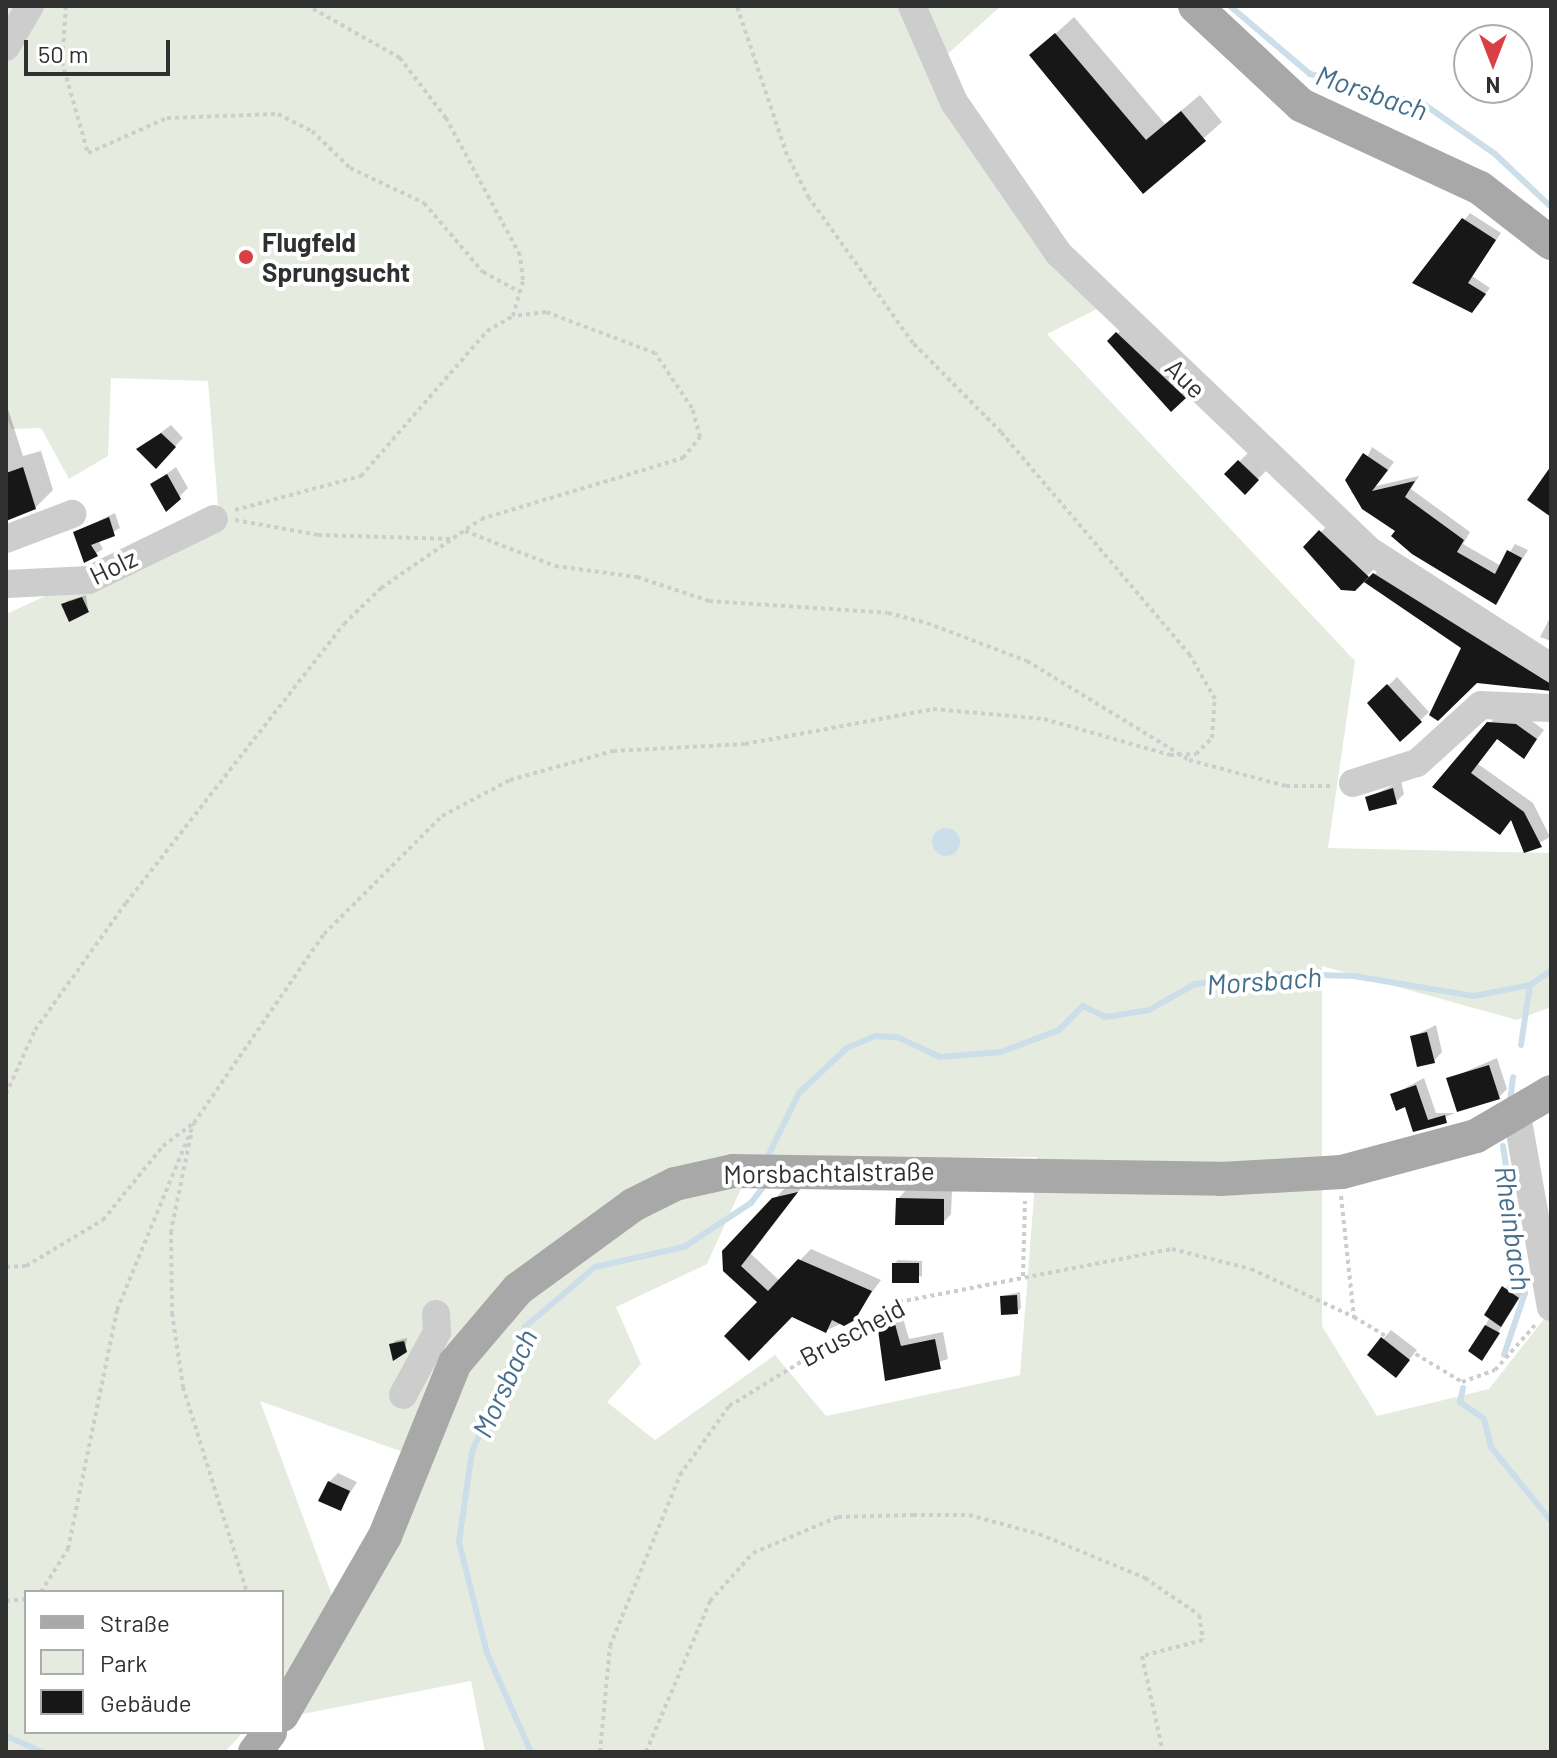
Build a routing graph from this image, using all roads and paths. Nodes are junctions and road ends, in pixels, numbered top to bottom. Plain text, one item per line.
1 (30, 6) edge
2 (66, 6) edge
3 (308, 6) edge
4 (737, 6) edge
5 (912, 6) edge
6 (1195, 6) edge
7 (6, 47) edge
8 (1551, 243) edge
9 (520, 292) junction
10 (513, 316) junction
11 (72, 514) dead end
12 (214, 519) junction
13 (465, 531) junction
14 (6, 539) edge
15 (455, 539) junction
16 (6, 584) edge
17 (1551, 667) edge
18 (1551, 708) edge
19 (1183, 756) junction
20 (1353, 783) joint
21 (1551, 1092) edge
22 (6, 1094) edge
23 (1517, 1115) junction
24 (194, 1123) junction
25 (1025, 1170) junction
26 (1342, 1172) junction
27 (6, 1267) edge
28 (1023, 1276) junction
29 (1548, 1300) edge
30 (436, 1314) dead end
31 (1354, 1317) junction
32 (408, 1398) junction
33 (42, 1590) edge
34 (246, 1590) edge
35 (284, 1712) edge
36 (600, 1752) edge
37 (646, 1752) edge
38 (1163, 1752) edge

1 - 7 street
2 - 9 path
3 - 9 path
4 - 19 path
5 - 17 street, Aue
6 - 8 main road
9 - 10 path
10 - 12 path
10 - 13 path
11 - 14 street
12 - 15 path
12 - 16 street, Holz
13 - 15 path
13 - 19 path
15 - 22 path
18 - 20 street
19 - 20 path
19 - 24 path
21 - 23 main road, Morsbachtalstraße
23 - 26 main road, Morsbachtalstraße
23 - 29 street
24 - 27 path
24 - 33 path
24 - 34 path
25 - 26 main road, Morsbachtalstraße
25 - 28 path
25 - 32 main road, Morsbachtalstraße
26 - 31 path
28 - 31 path, Bruscheid
28 - 36 path, Bruscheid
29 - 31 path
30 - 32 street
32 - 35 main road, Morsbachtalstraße
37 - 38 path

